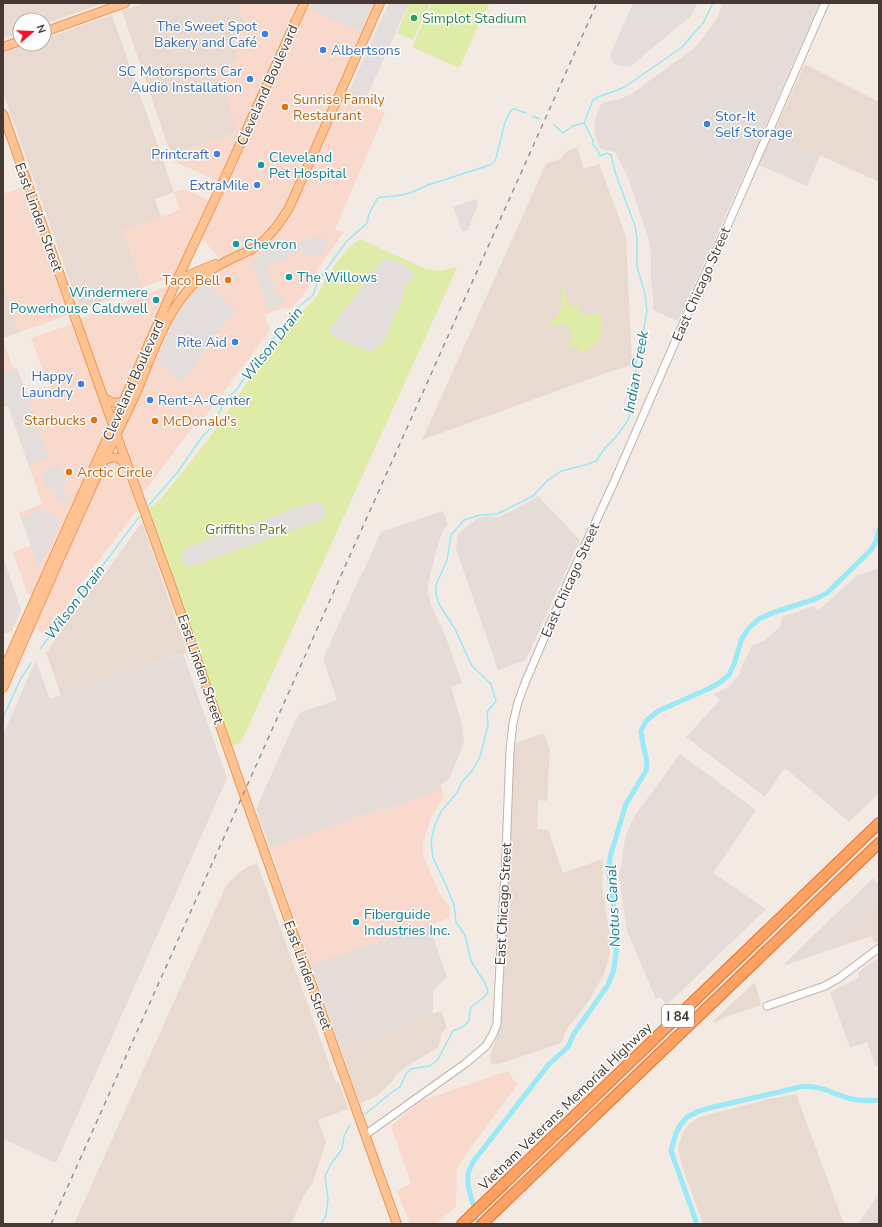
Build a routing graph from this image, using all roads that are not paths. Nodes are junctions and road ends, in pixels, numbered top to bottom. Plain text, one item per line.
1 (125, 3) edge
2 (304, 3) edge
3 (380, 3) edge
4 (825, 3) edge
5 (52, 29) edge
6 (3, 114) edge
7 (186, 260) junction
8 (225, 262) junction
9 (198, 271) junction
10 (176, 280) junction
11 (103, 398) junction
12 (124, 400) junction
13 (113, 425) junction
14 (116, 434) junction
15 (103, 461) junction
16 (128, 468) junction
17 (3, 671) edge
18 (3, 688) edge
19 (879, 824) edge
20 (879, 844) edge
21 (879, 948) edge
22 (767, 1006) dead end
23 (365, 1135) junction
24 (397, 1224) edge
25 (462, 1224) edge
26 (482, 1224) edge

1 - 5 main road
2 - 7 main road, Cleveland Boulevard
3 - 8 main road
4 - 23 street, East Chicago Street
6 - 11 main road, East Linden Street
7 - 9 main road
7 - 10 main road, Cleveland Boulevard
8 - 9 main road
8 - 14 main road, Cleveland Boulevard
9 - 10 main road
10 - 12 main road, Cleveland Boulevard
11 - 12 main road
11 - 13 main road, East Linden Street
12 - 13 main road, Cleveland Boulevard
13 - 14 main road, East Linden Street
13 - 17 main road, Cleveland Boulevard
14 - 15 main road, Cleveland Boulevard
14 - 16 main road, East Linden Street
15 - 16 main road
15 - 18 main road, Cleveland Boulevard
16 - 23 main road, East Linden Street
19 - 25 highway, Vietnam Veterans Memorial Highway / I 84
20 - 26 highway, Vietnam Veterans Memorial Highway / I 84
21 - 22 street
23 - 24 main road, East Linden Street

